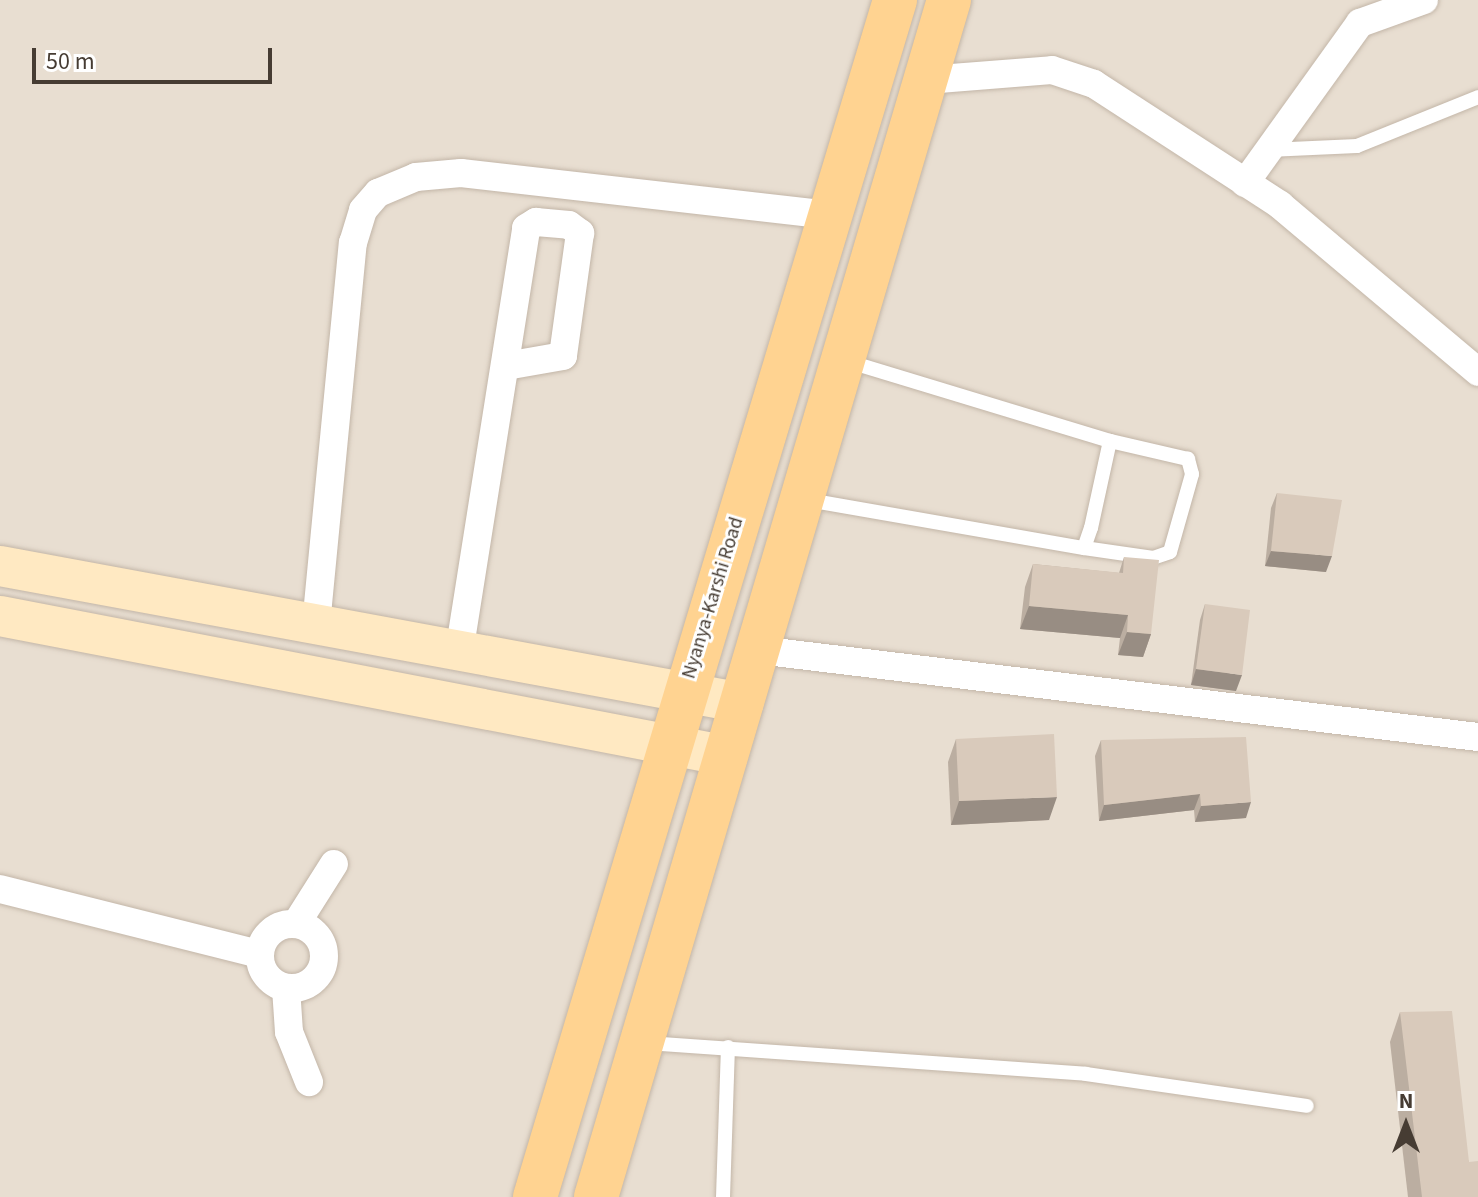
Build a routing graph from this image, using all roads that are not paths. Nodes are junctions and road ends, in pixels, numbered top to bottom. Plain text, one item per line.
1 (895, 0) edge
2 (949, 0) edge
3 (1424, 0) edge
4 (926, 80) junction
5 (1478, 97) edge
6 (1268, 150) junction
7 (1245, 183) junction
8 (830, 215) junction
9 (844, 361) junction
10 (506, 366) junction
11 (1478, 372) edge
12 (1110, 441) junction
13 (803, 499) junction
14 (1084, 548) junction
15 (0, 566) edge
16 (0, 616) edge
17 (316, 625) junction
18 (758, 650) junction
19 (459, 653) junction
20 (683, 694) junction
21 (743, 703) junction
22 (1478, 737) edge
23 (668, 744) junction
24 (728, 756) junction
25 (334, 864) dead end
26 (0, 889) edge
27 (296, 924) junction
28 (259, 954) junction
29 (286, 988) junction
30 (643, 1043) junction
31 (728, 1047) junction
32 (309, 1082) dead end
33 (1307, 1106) dead end
34 (535, 1197) edge
35 (596, 1197) edge
36 (723, 1197) edge

1 - 8 main road, Nyanya-Karshi Road
2 - 4 main road
3 - 6 street
4 - 7 street
4 - 9 main road
5 - 6 lane
6 - 7 street
7 - 11 street
8 - 17 street
8 - 20 main road, Nyanya-Karshi Road
9 - 12 lane
9 - 13 main road
10 - 10 street
10 - 19 street
12 - 14 lane
12 - 14 lane
13 - 14 lane
13 - 18 main road
15 - 17 street
16 - 23 street
17 - 19 street
18 - 21 main road
18 - 22 street
19 - 20 street
20 - 21 street
20 - 23 main road, Nyanya-Karshi Road
21 - 24 main road
23 - 24 street
23 - 34 main road, Nyanya-Karshi Road
24 - 30 main road
25 - 27 street
26 - 28 street
27 - 28 street
27 - 29 street
28 - 29 street
29 - 32 street
30 - 31 lane
30 - 35 main road
31 - 33 lane
31 - 36 lane

